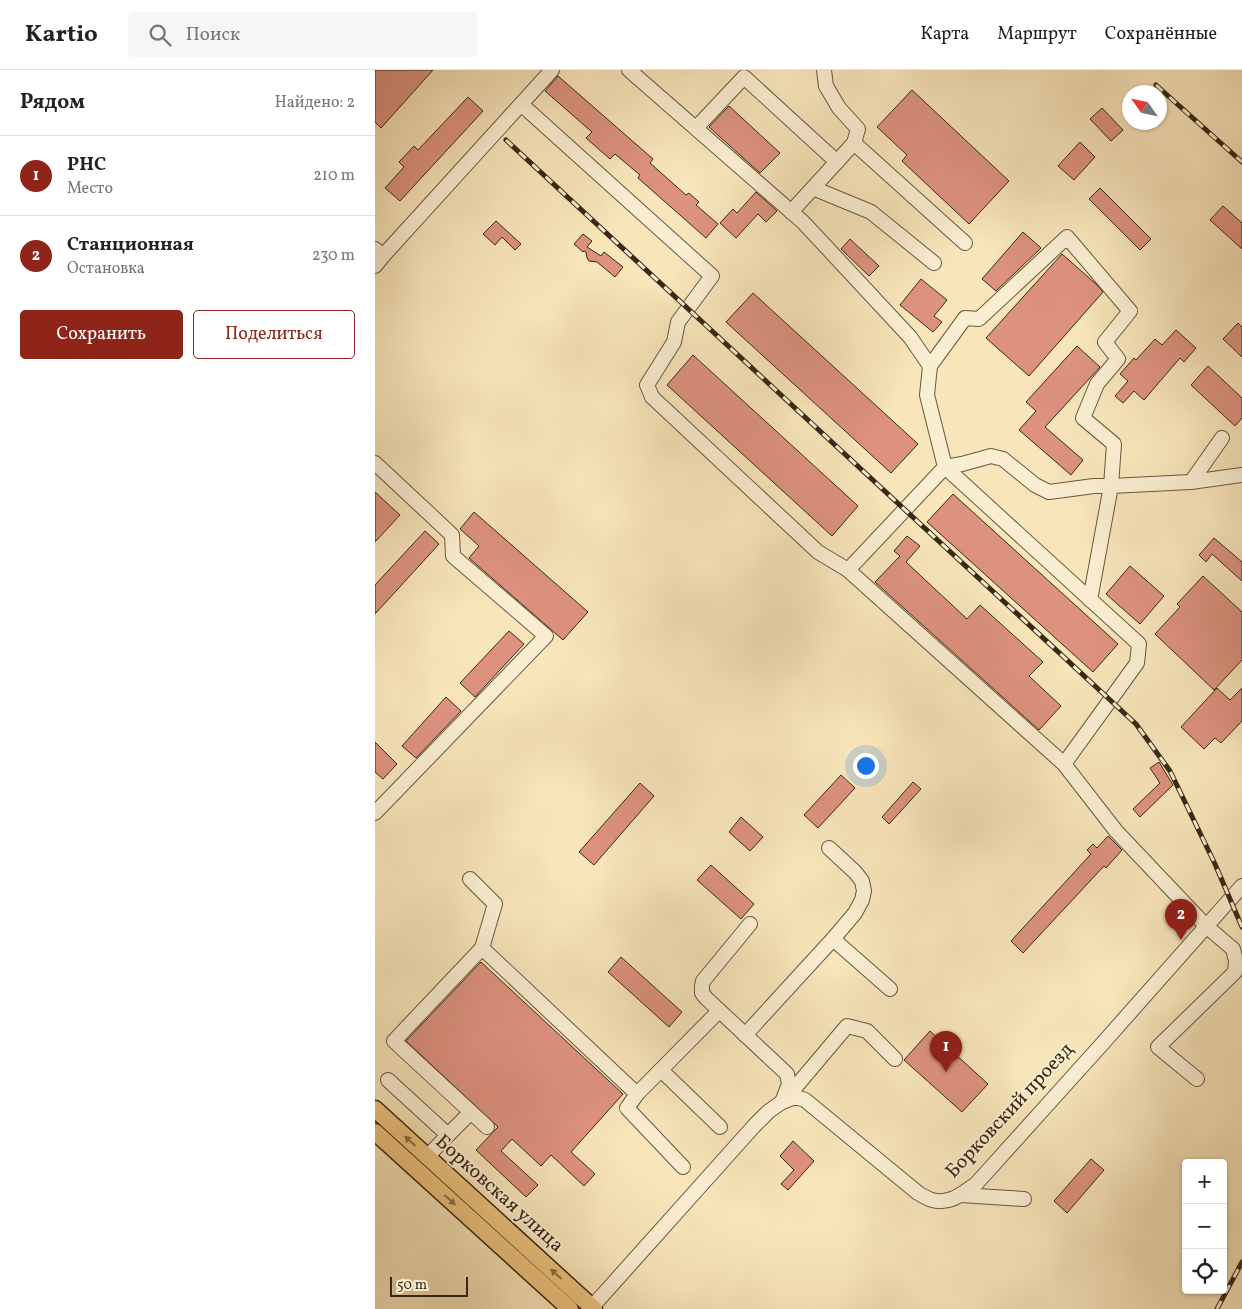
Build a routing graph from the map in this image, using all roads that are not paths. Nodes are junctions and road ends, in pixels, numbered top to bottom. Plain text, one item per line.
1 (552, 70) edge
2 (629, 70) edge
3 (824, 70) edge
4 (521, 104) junction
5 (696, 128) junction
6 (854, 143) junction
7 (837, 162) junction
8 (813, 188) junction
9 (791, 212) junction
10 (965, 243) dead end
11 (378, 257) edge
12 (934, 263) dead end
13 (930, 366) junction
14 (1222, 438) dead end
15 (375, 463) edge
16 (945, 468) junction
17 (1242, 475) edge
18 (1191, 482) junction
19 (1111, 486) junction
20 (849, 570) junction
21 (1090, 600) junction
22 (1064, 764) junction
23 (375, 813) edge
24 (829, 848) dead end
25 (470, 879) dead end
26 (1242, 886) edge
27 (751, 924) dead end
28 (1206, 926) junction
29 (833, 939) junction
30 (482, 948) junction
31 (890, 989) dead end
32 (719, 1011) junction
33 (745, 1034) junction
34 (895, 1059) dead end
35 (661, 1070) junction
36 (1197, 1079) dead end
37 (388, 1080) dead end
38 (637, 1094) junction
39 (782, 1102) junction
40 (375, 1110) edge
41 (471, 1112) junction
42 (487, 1127) dead end
43 (720, 1127) dead end
44 (375, 1132) edge
45 (448, 1134) junction
46 (427, 1157) junction
47 (683, 1167) dead end
48 (961, 1195) junction
49 (1024, 1199) dead end
50 (592, 1308) edge
51 (570, 1309) edge

1 - 4 street
2 - 5 street
3 - 6 street
4 - 11 street
4 - 20 street
5 - 7 street
5 - 9 street
6 - 7 street
6 - 10 street
7 - 8 street
8 - 9 street
8 - 12 street
9 - 13 street
13 - 16 street
13 - 19 street
14 - 18 street
15 - 23 street
16 - 19 street
16 - 20 street
16 - 21 street
17 - 18 street
18 - 19 street
19 - 21 street
20 - 22 street
21 - 22 street
22 - 28 street
24 - 29 street
25 - 30 street
26 - 28 street, Борковский проезд
27 - 32 street
28 - 36 street
28 - 48 street, Борковский проезд
29 - 31 street
29 - 33 street
30 - 38 street
30 - 41 street
32 - 33 street
32 - 35 street
33 - 39 street
34 - 39 street
35 - 38 street
35 - 43 street
37 - 45 street
38 - 47 street
39 - 48 street, Борковский проезд
39 - 50 street
46 -> 40 main road, Борковская улица
41 - 42 street
41 - 45 street
44 -> 51 main road, Борковская улица
45 - 46 street
50 -> 46 main road, Борковская улица
48 - 49 street

